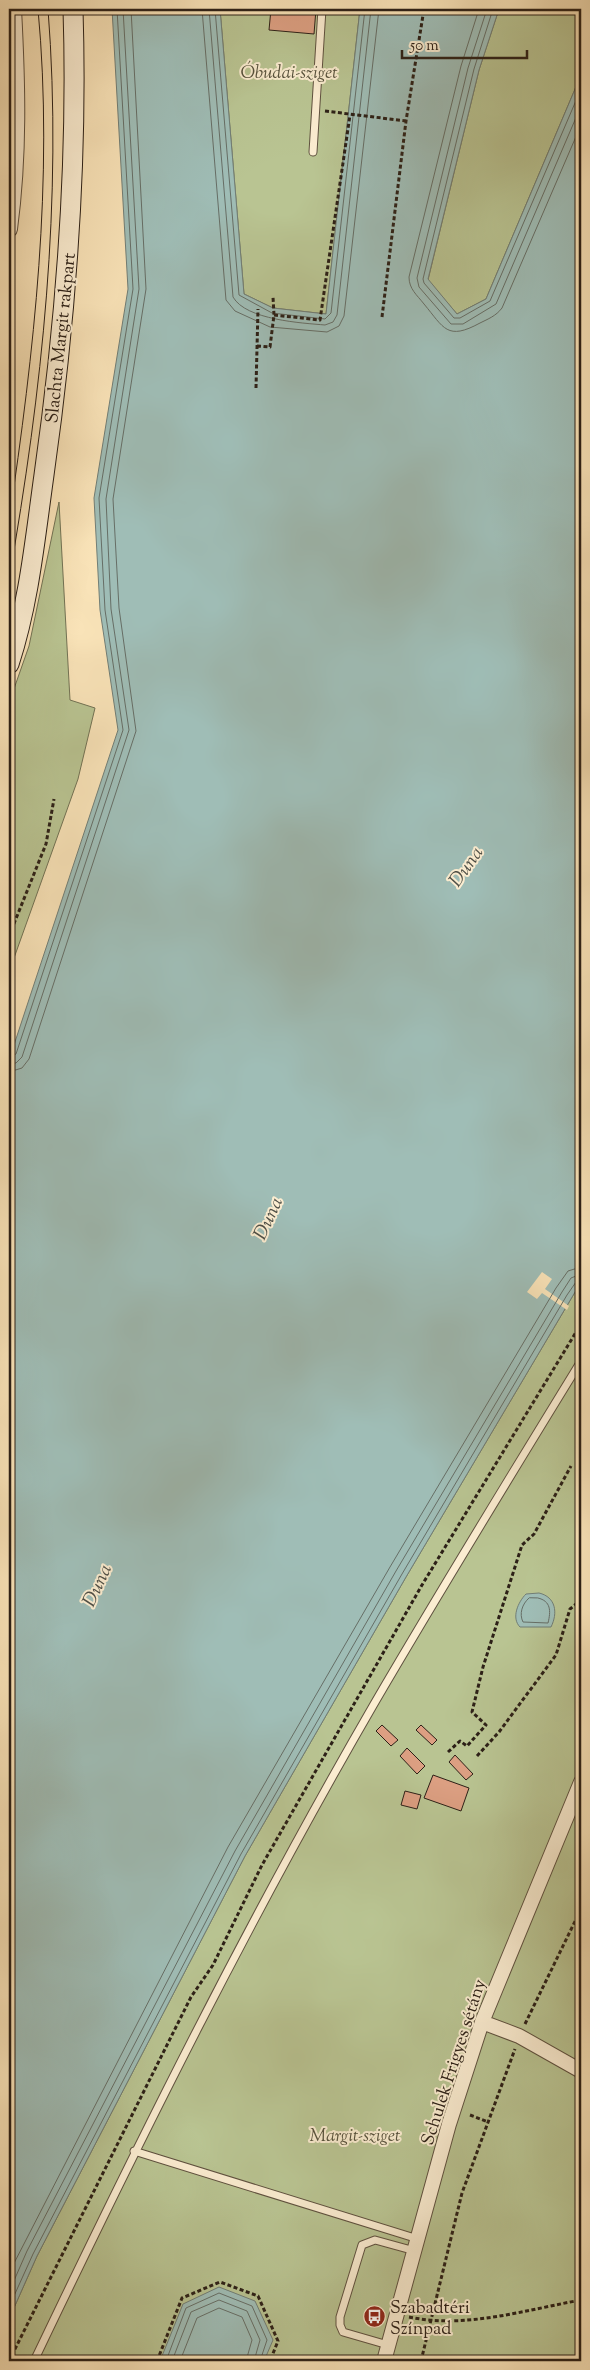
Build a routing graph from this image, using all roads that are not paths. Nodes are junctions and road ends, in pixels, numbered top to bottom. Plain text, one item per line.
1 (13, 9) edge
2 (73, 9) edge
3 (322, 9) edge
4 (13, 105) edge
5 (312, 152) dead end
6 (9, 229) edge
7 (9, 664) edge
8 (581, 1361) edge
9 (581, 1782) edge
10 (482, 2022) junction
11 (581, 2071) edge
12 (134, 2151) junction
13 (417, 2245) junction
14 (388, 2345) junction
15 (34, 2361) edge
16 (384, 2361) edge

1 - 4 street
2 - 7 main road, Slachta Margit rakpart
3 - 5 lane
4 - 6 street
8 - 12 lane
9 - 10 street, Schulek Frigyes sétány
10 - 11 street
10 - 13 street, Schulek Frigyes sétány
12 - 13 lane
12 - 15 lane
13 - 14 street, Schulek Frigyes sétány
13 - 14 lane
14 - 16 street, Schulek Frigyes sétány

